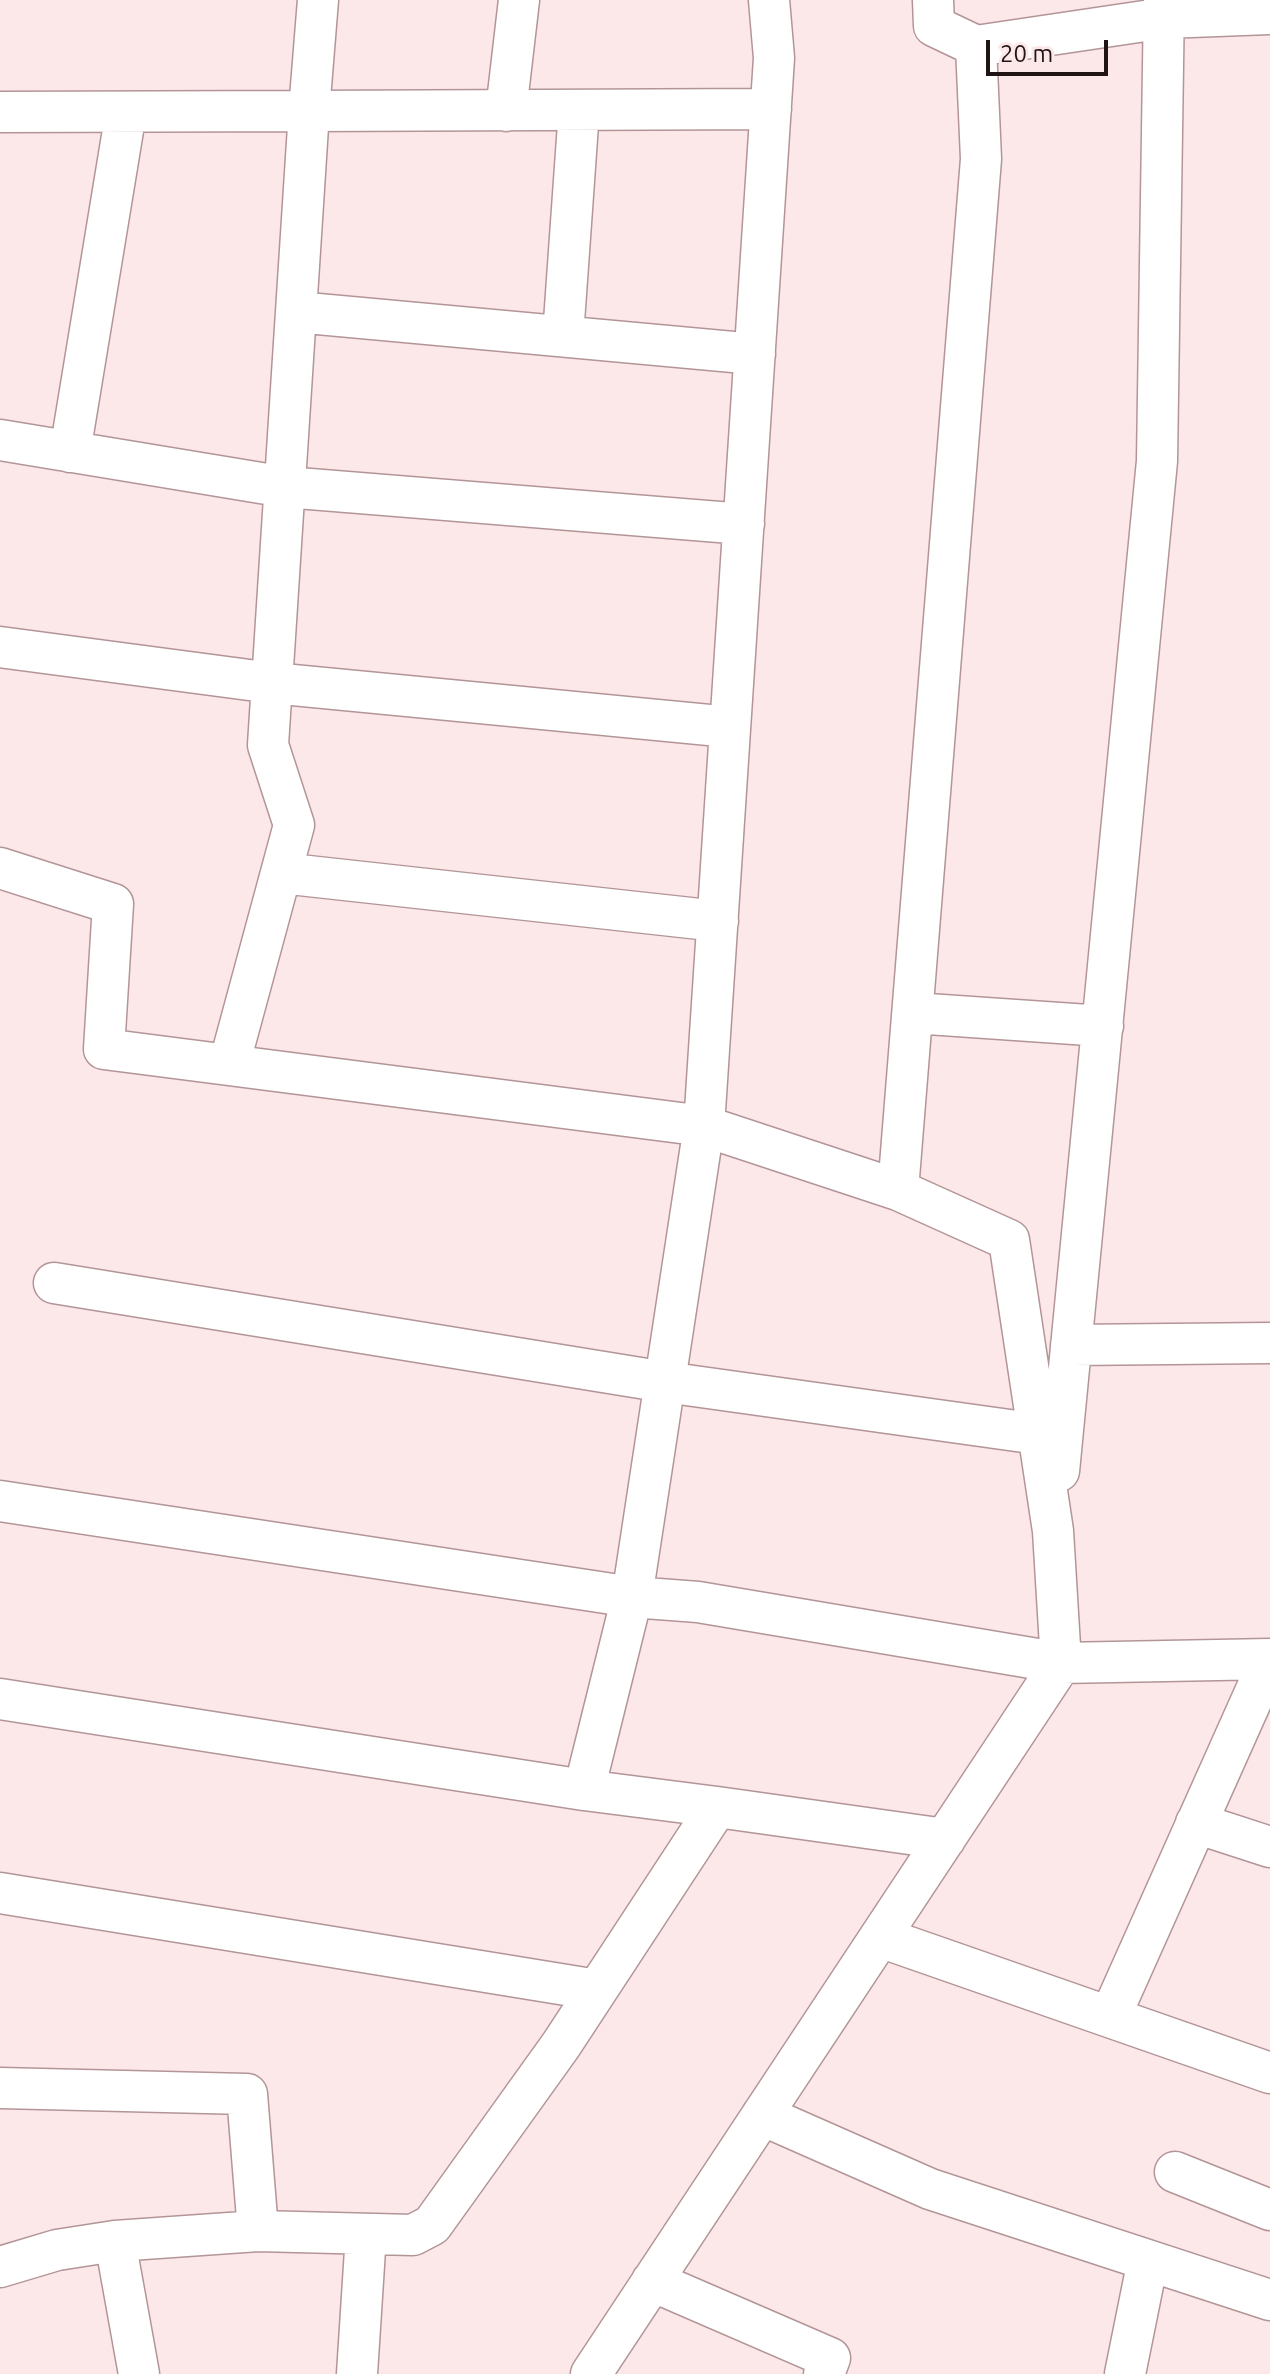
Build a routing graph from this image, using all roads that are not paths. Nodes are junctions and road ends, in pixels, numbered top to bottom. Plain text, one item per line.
1 (318, 0) edge
2 (519, 0) edge
3 (769, 0) edge
4 (933, 0) edge
5 (1165, 9) edge
6 (1270, 14) edge
7 (976, 46) junction
8 (771, 109) junction
9 (579, 110) junction
10 (309, 111) junction
11 (506, 111) junction
12 (0, 112) edge
13 (126, 112) junction
14 (296, 312) junction
15 (563, 336) junction
16 (755, 354) junction
17 (0, 440) edge
18 (70, 452) junction
19 (285, 487) junction
20 (744, 524) junction
21 (0, 647) edge
22 (272, 683) junction
23 (730, 727) junction
24 (0, 868) edge
25 (281, 873) junction
26 (718, 921) junction
27 (913, 1013) junction
28 (1103, 1026) junction
29 (229, 1065) junction
30 (704, 1126) junction
31 (898, 1190) junction
32 (54, 1283) dead end
33 (1270, 1343) edge
34 (1071, 1345) junction
35 (665, 1382) junction
36 (1038, 1434) junction
37 (0, 1501) edge
38 (1053, 1531) junction
39 (632, 1597) junction
40 (1270, 1659) edge
41 (1061, 1663) junction
42 (0, 1699) edge
43 (584, 1790) junction
44 (717, 1807) junction
45 (1196, 1823) junction
46 (945, 1839) junction
47 (1270, 1847) edge
48 (0, 1893) edge
49 (880, 1937) junction
50 (597, 1990) junction
51 (1110, 2017) junction
52 (1270, 2073) edge
53 (0, 2088) edge
54 (762, 2115) junction
55 (1175, 2172) dead end
56 (1270, 2210) edge
57 (258, 2231) junction
58 (366, 2234) junction
59 (115, 2241) junction
60 (1148, 2260) junction
61 (0, 2267) edge
62 (652, 2281) junction
63 (1270, 2300) edge
64 (139, 2374) edge
65 (357, 2374) edge
66 (591, 2374) edge
67 (824, 2374) edge
68 (1125, 2374) edge

1 - 10 street
2 - 11 street
3 - 8 street
4 - 7 street
5 - 6 street
5 - 7 street
5 - 28 street
7 - 27 street
8 - 9 street
8 - 16 street
9 - 11 street
9 - 15 street
10 - 11 street
10 - 13 street
10 - 14 street
12 - 13 street
13 - 18 street
14 - 15 street
14 - 19 street
15 - 16 street
16 - 20 street
17 - 18 street
18 - 19 street
19 - 20 street
19 - 22 street
20 - 23 street
21 - 22 street
22 - 23 street
22 - 25 street
23 - 26 street
24 - 29 street
25 - 26 street
25 - 29 street
26 - 30 street
27 - 28 street
27 - 31 street
28 - 34 street
29 - 30 street
30 - 31 street
30 - 35 street
31 - 36 street
32 - 35 street
33 - 34 street
34 - 38 street
35 - 36 street
35 - 39 street
36 - 38 street
37 - 39 street
38 - 41 street
39 - 41 street
39 - 43 street
40 - 41 street
40 - 45 street
41 - 46 street
42 - 43 street
43 - 44 street
44 - 46 street
44 - 50 street
45 - 47 street
45 - 51 street
46 - 49 street
48 - 50 street
49 - 51 street
49 - 54 street
50 - 58 street
51 - 52 street
53 - 57 street
54 - 60 street
54 - 62 street
55 - 56 street
57 - 58 street
57 - 59 street
58 - 65 street
59 - 61 street
59 - 64 street
60 - 63 street
60 - 68 street
62 - 66 street
62 - 67 street

